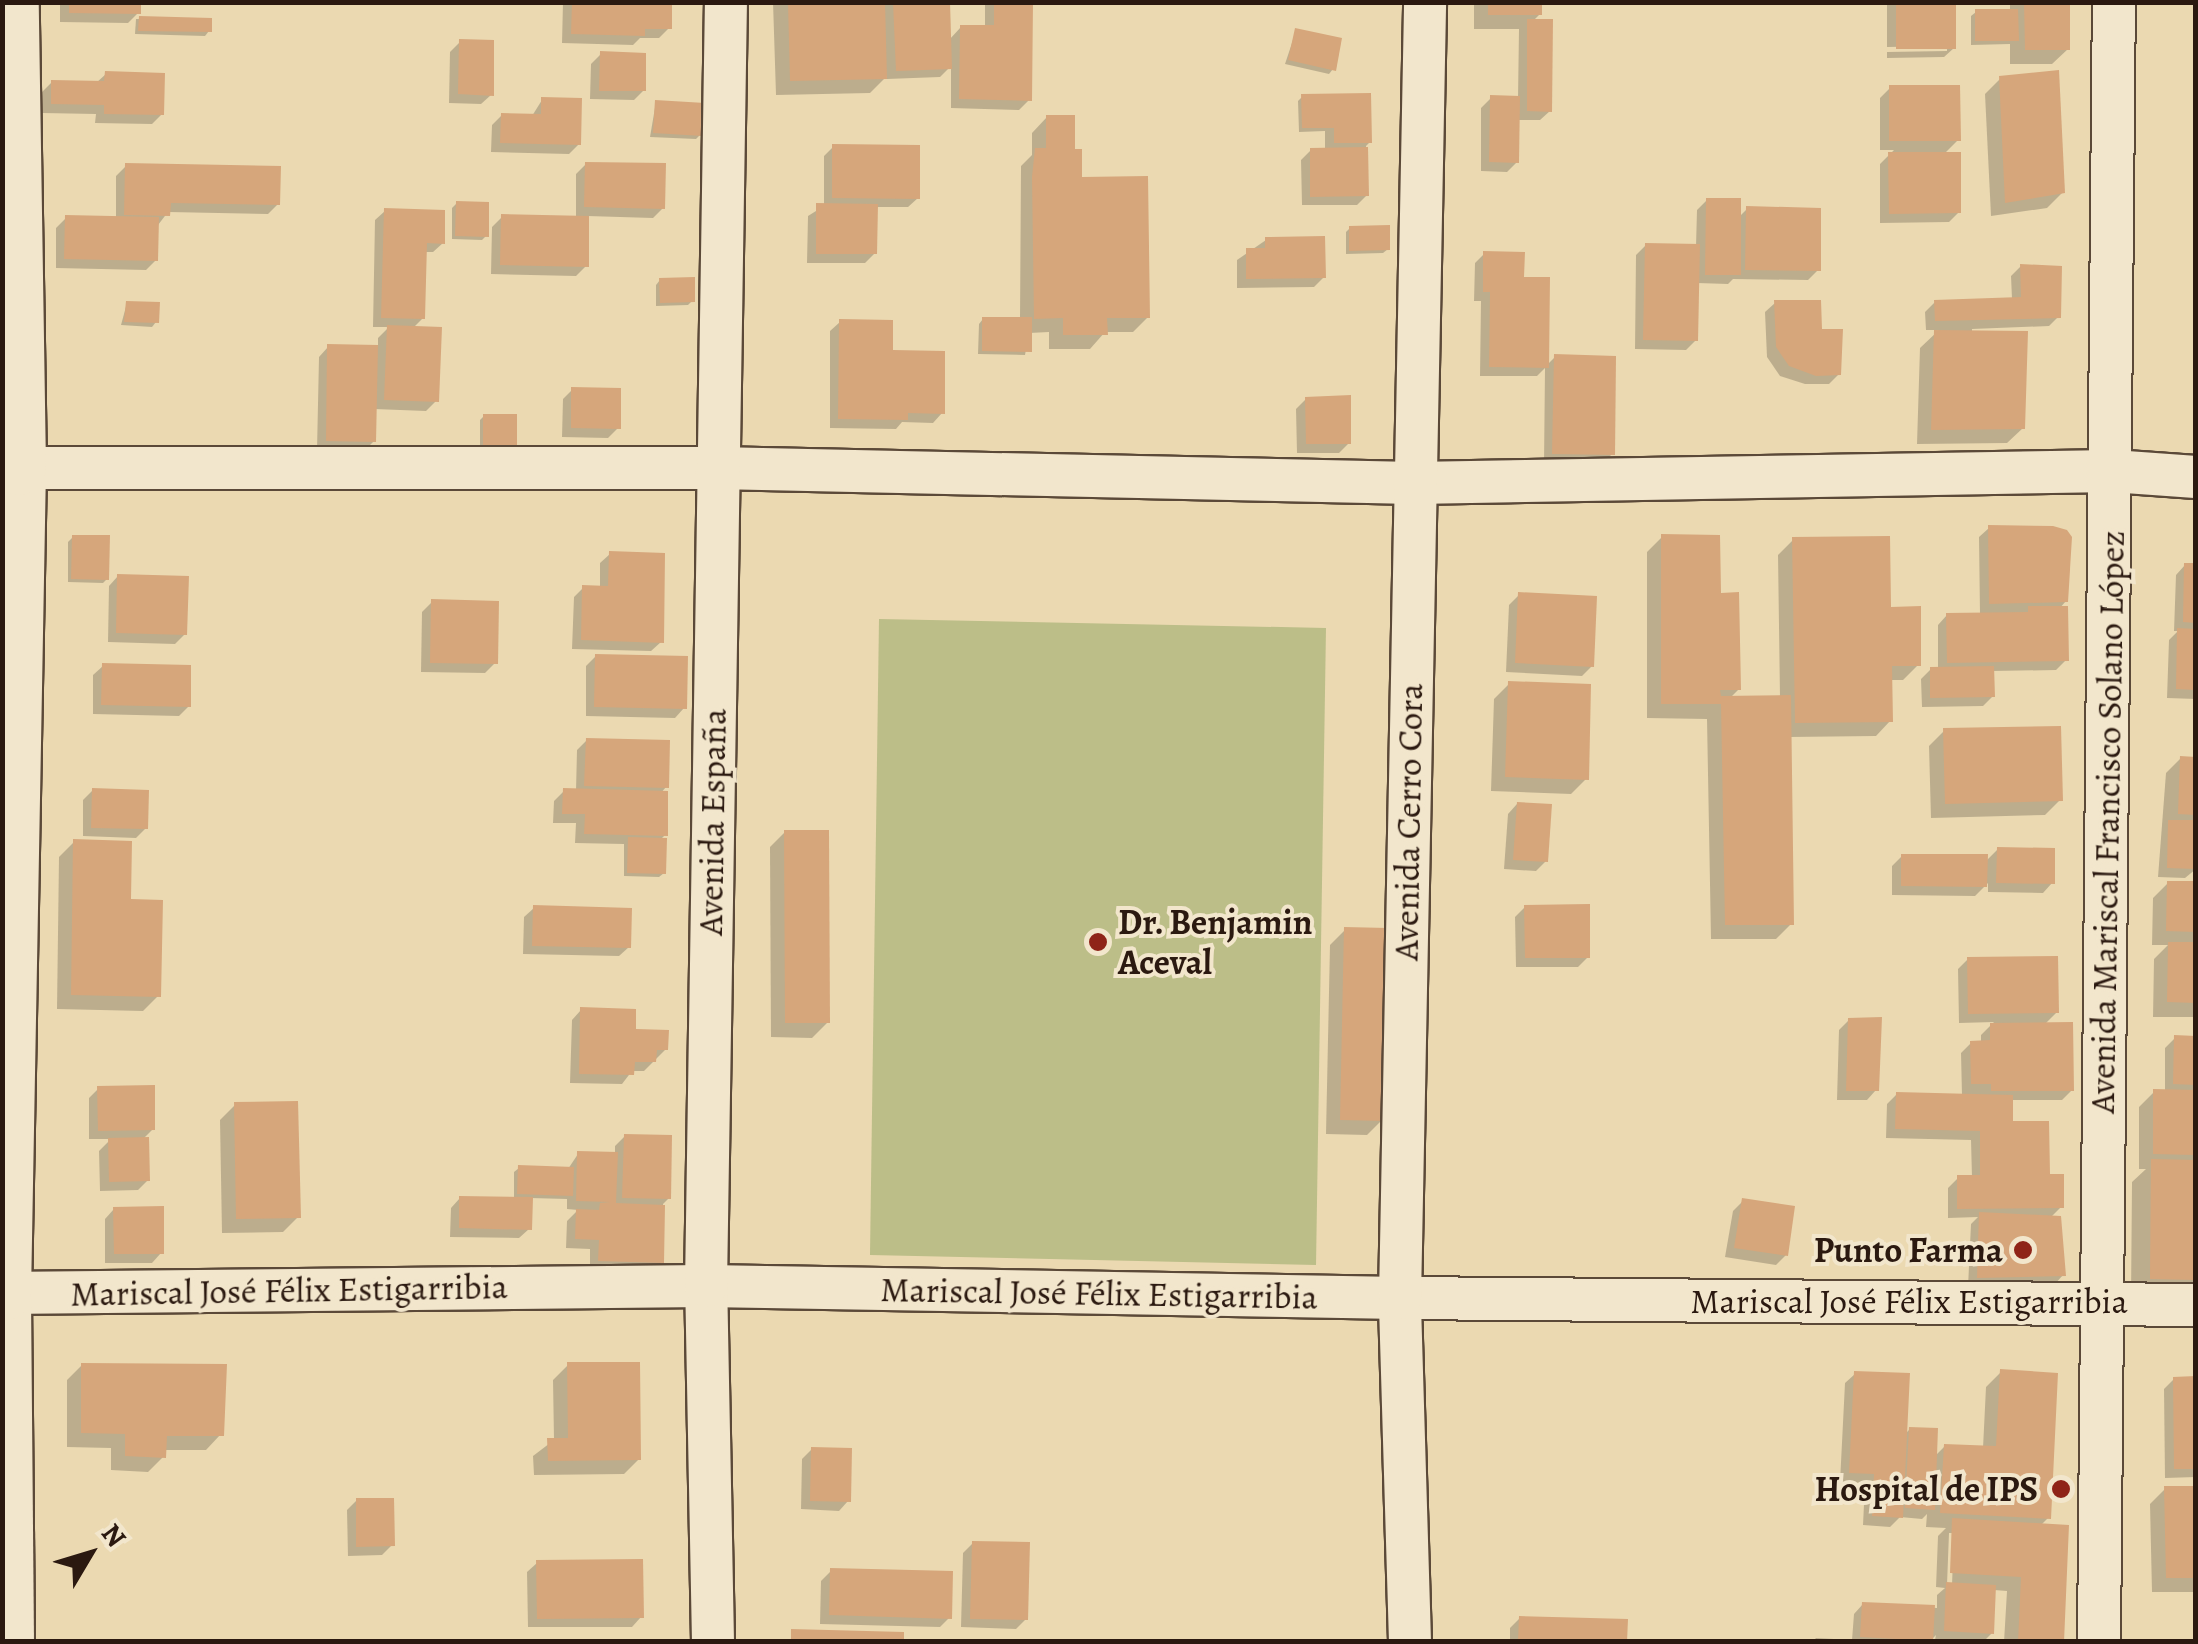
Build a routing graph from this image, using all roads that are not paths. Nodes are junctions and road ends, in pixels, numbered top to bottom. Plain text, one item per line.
1 (11, 2) edge
2 (726, 2) edge
3 (1424, 2) edge
4 (2114, 2) edge
5 (10, 467) edge
6 (716, 468) junction
7 (2112, 471) junction
8 (2196, 477) edge
9 (1414, 483) junction
10 (706, 1286) junction
11 (3, 1293) edge
12 (1400, 1298) junction
13 (2100, 1301) junction
14 (2196, 1305) edge
15 (6, 1642) edge
16 (713, 1642) edge
17 (1410, 1642) edge
18 (2100, 1642) edge

1 - 5 street
2 - 6 street, Avenida España
3 - 9 street, Avenida Cerro Cora
4 - 7 street, Avenida Mariscal Francisco Solano López
5 - 6 street
5 - 11 street
6 - 9 street
6 - 10 street, Avenida España
7 - 8 street
7 - 9 street
7 - 13 street, Avenida Mariscal Francisco Solano López
9 - 12 street, Avenida Cerro Cora
10 - 11 street, Mariscal José Félix Estigarribia
10 - 12 street, Mariscal José Félix Estigarribia
10 - 16 street, Avenida España
11 - 15 street
12 - 13 street, Mariscal José Félix Estigarribia
12 - 17 street, Avenida Cerro Cora
13 - 14 street, Mariscal José Félix Estigarribia
13 - 18 street, Avenida Mariscal Francisco Solano López

